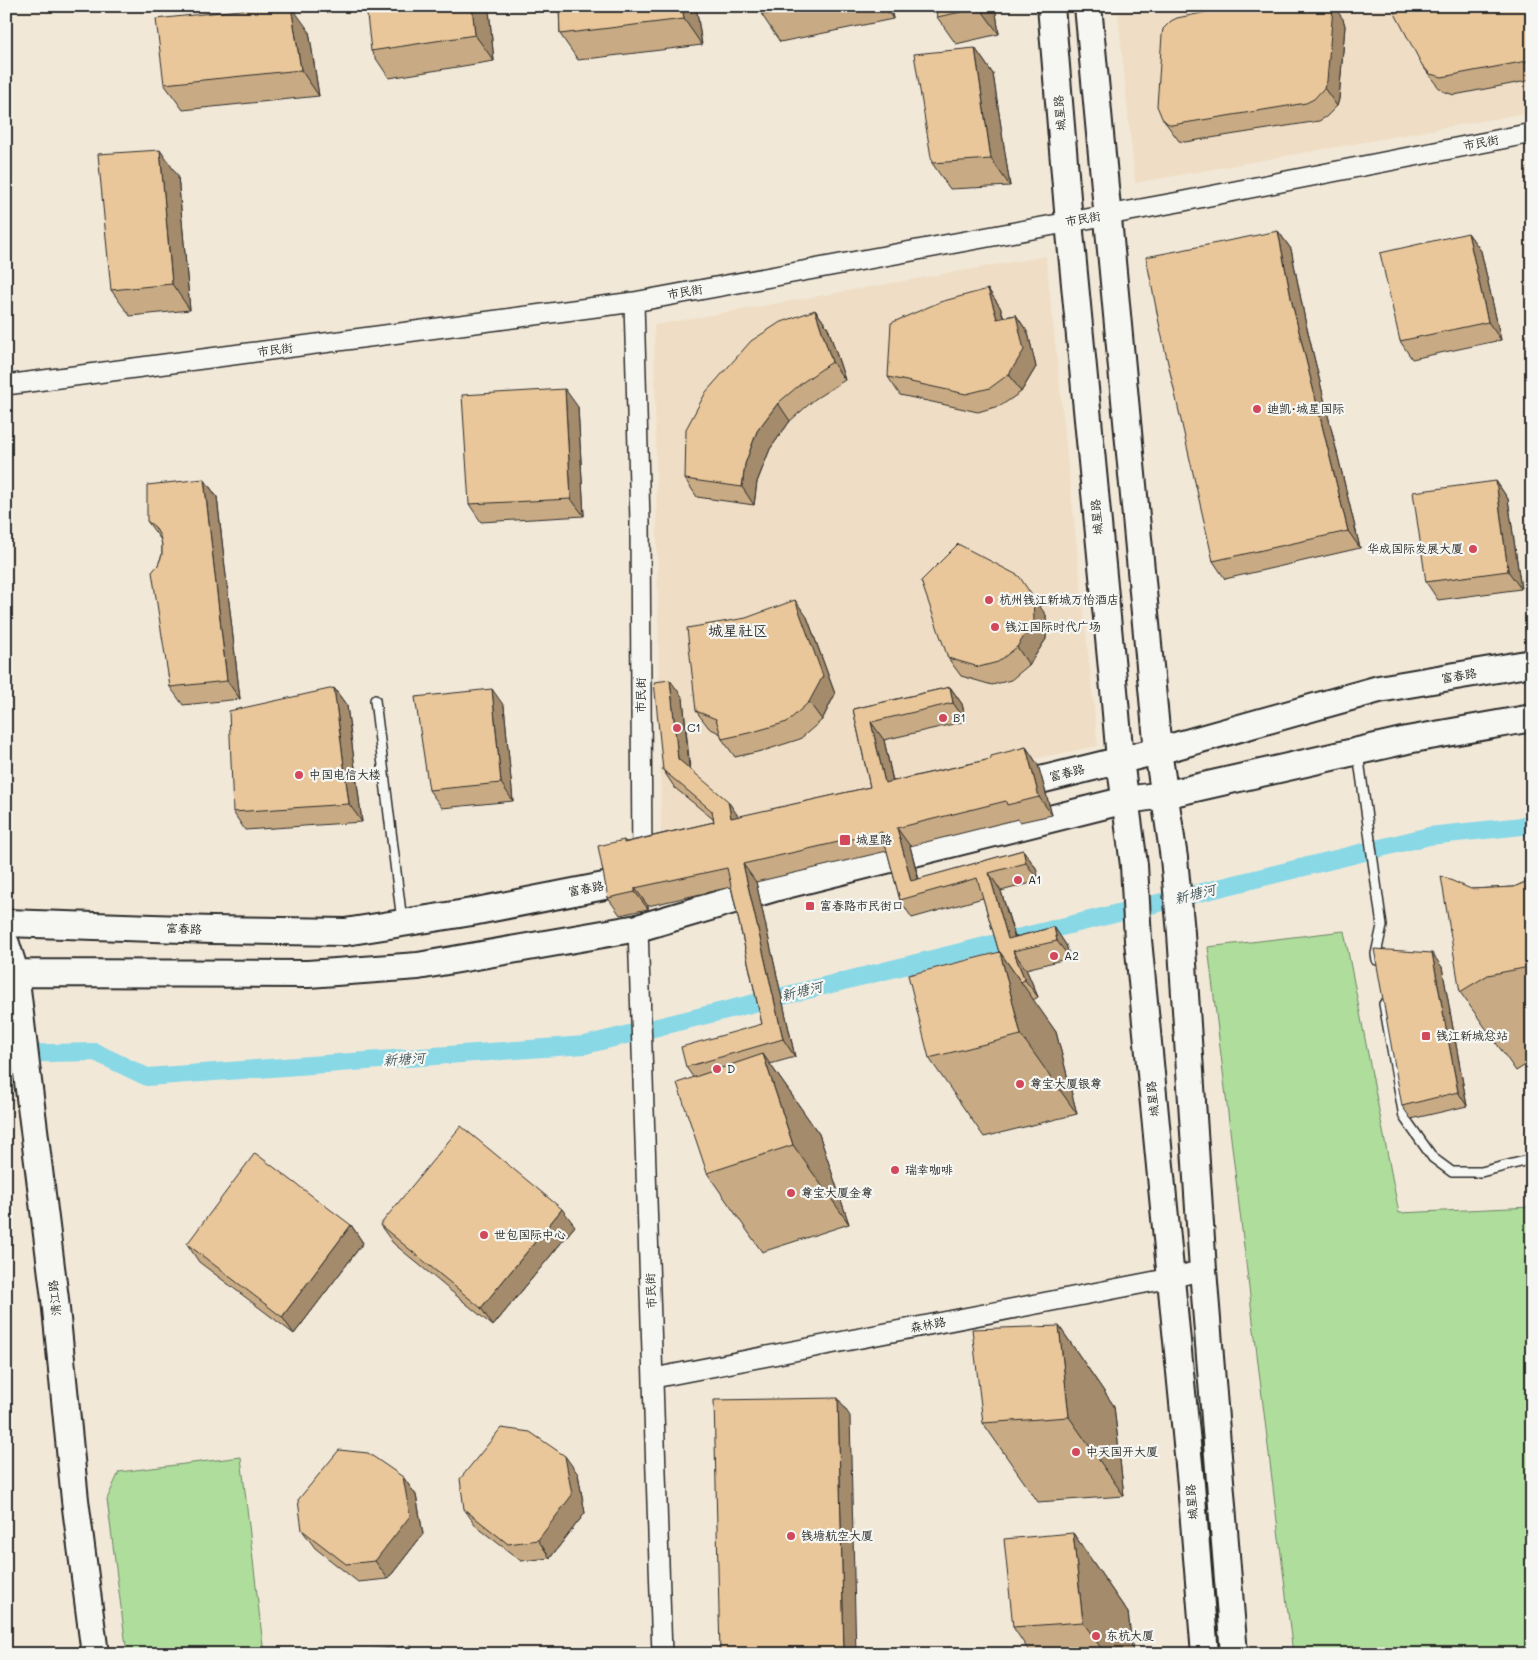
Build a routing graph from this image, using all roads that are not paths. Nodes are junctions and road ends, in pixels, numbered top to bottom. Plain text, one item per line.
1 (1051, 6) edge
2 (1088, 6) edge
3 (1532, 133) edge
4 (1108, 215) junction
5 (1069, 222) junction
6 (634, 302) junction
7 (6, 385) edge
8 (1532, 663) edge
9 (375, 700) dead end
10 (1532, 718) edge
11 (1158, 751) junction
12 (1357, 751) junction
13 (1120, 760) junction
14 (988, 792) edge
15 (1164, 795) junction
16 (1126, 800) junction
17 (652, 876) joint
18 (6, 923) edge
19 (402, 923) junction
20 (638, 928) junction
21 (6, 944) edge
22 (10, 972) edge
23 (1379, 972) edge
24 (1383, 998) edge
25 (1532, 1160) edge
26 (1203, 1270) junction
27 (1171, 1278) junction
28 (654, 1378) junction
29 (95, 1654) edge
30 (662, 1654) edge
31 (1205, 1654) edge
32 (1234, 1654) edge

1 - 5 main road, 城星路
2 - 4 main road
3 - 4 street, 市民街
4 - 5 street, 市民街
4 - 11 main road
5 - 6 street, 市民街
5 - 13 main road, 城星路
6 - 7 street, 市民街
6 - 17 street, 市民街
8 - 11 main road, 富春路
9 - 19 lane
10 - 12 main road
11 - 13 main road, 富春路
11 - 15 main road
12 - 15 main road
12 - 23 lane
13 - 14 main road, 富春路
13 - 16 main road, 城星路
15 - 16 main road
15 - 26 main road
16 - 20 main road
16 - 27 main road, 城星路
17 - 19 main road, 富春路
18 - 19 main road, 富春路
20 - 22 main road
20 - 28 street, 市民街
21 - 22 main road, 清江路
22 - 29 main road, 清江路
24 - 25 lane
26 - 27 street, 森林路
26 - 32 main road
27 - 28 street, 森林路
27 - 31 main road, 城星路
28 - 30 street, 市民街

